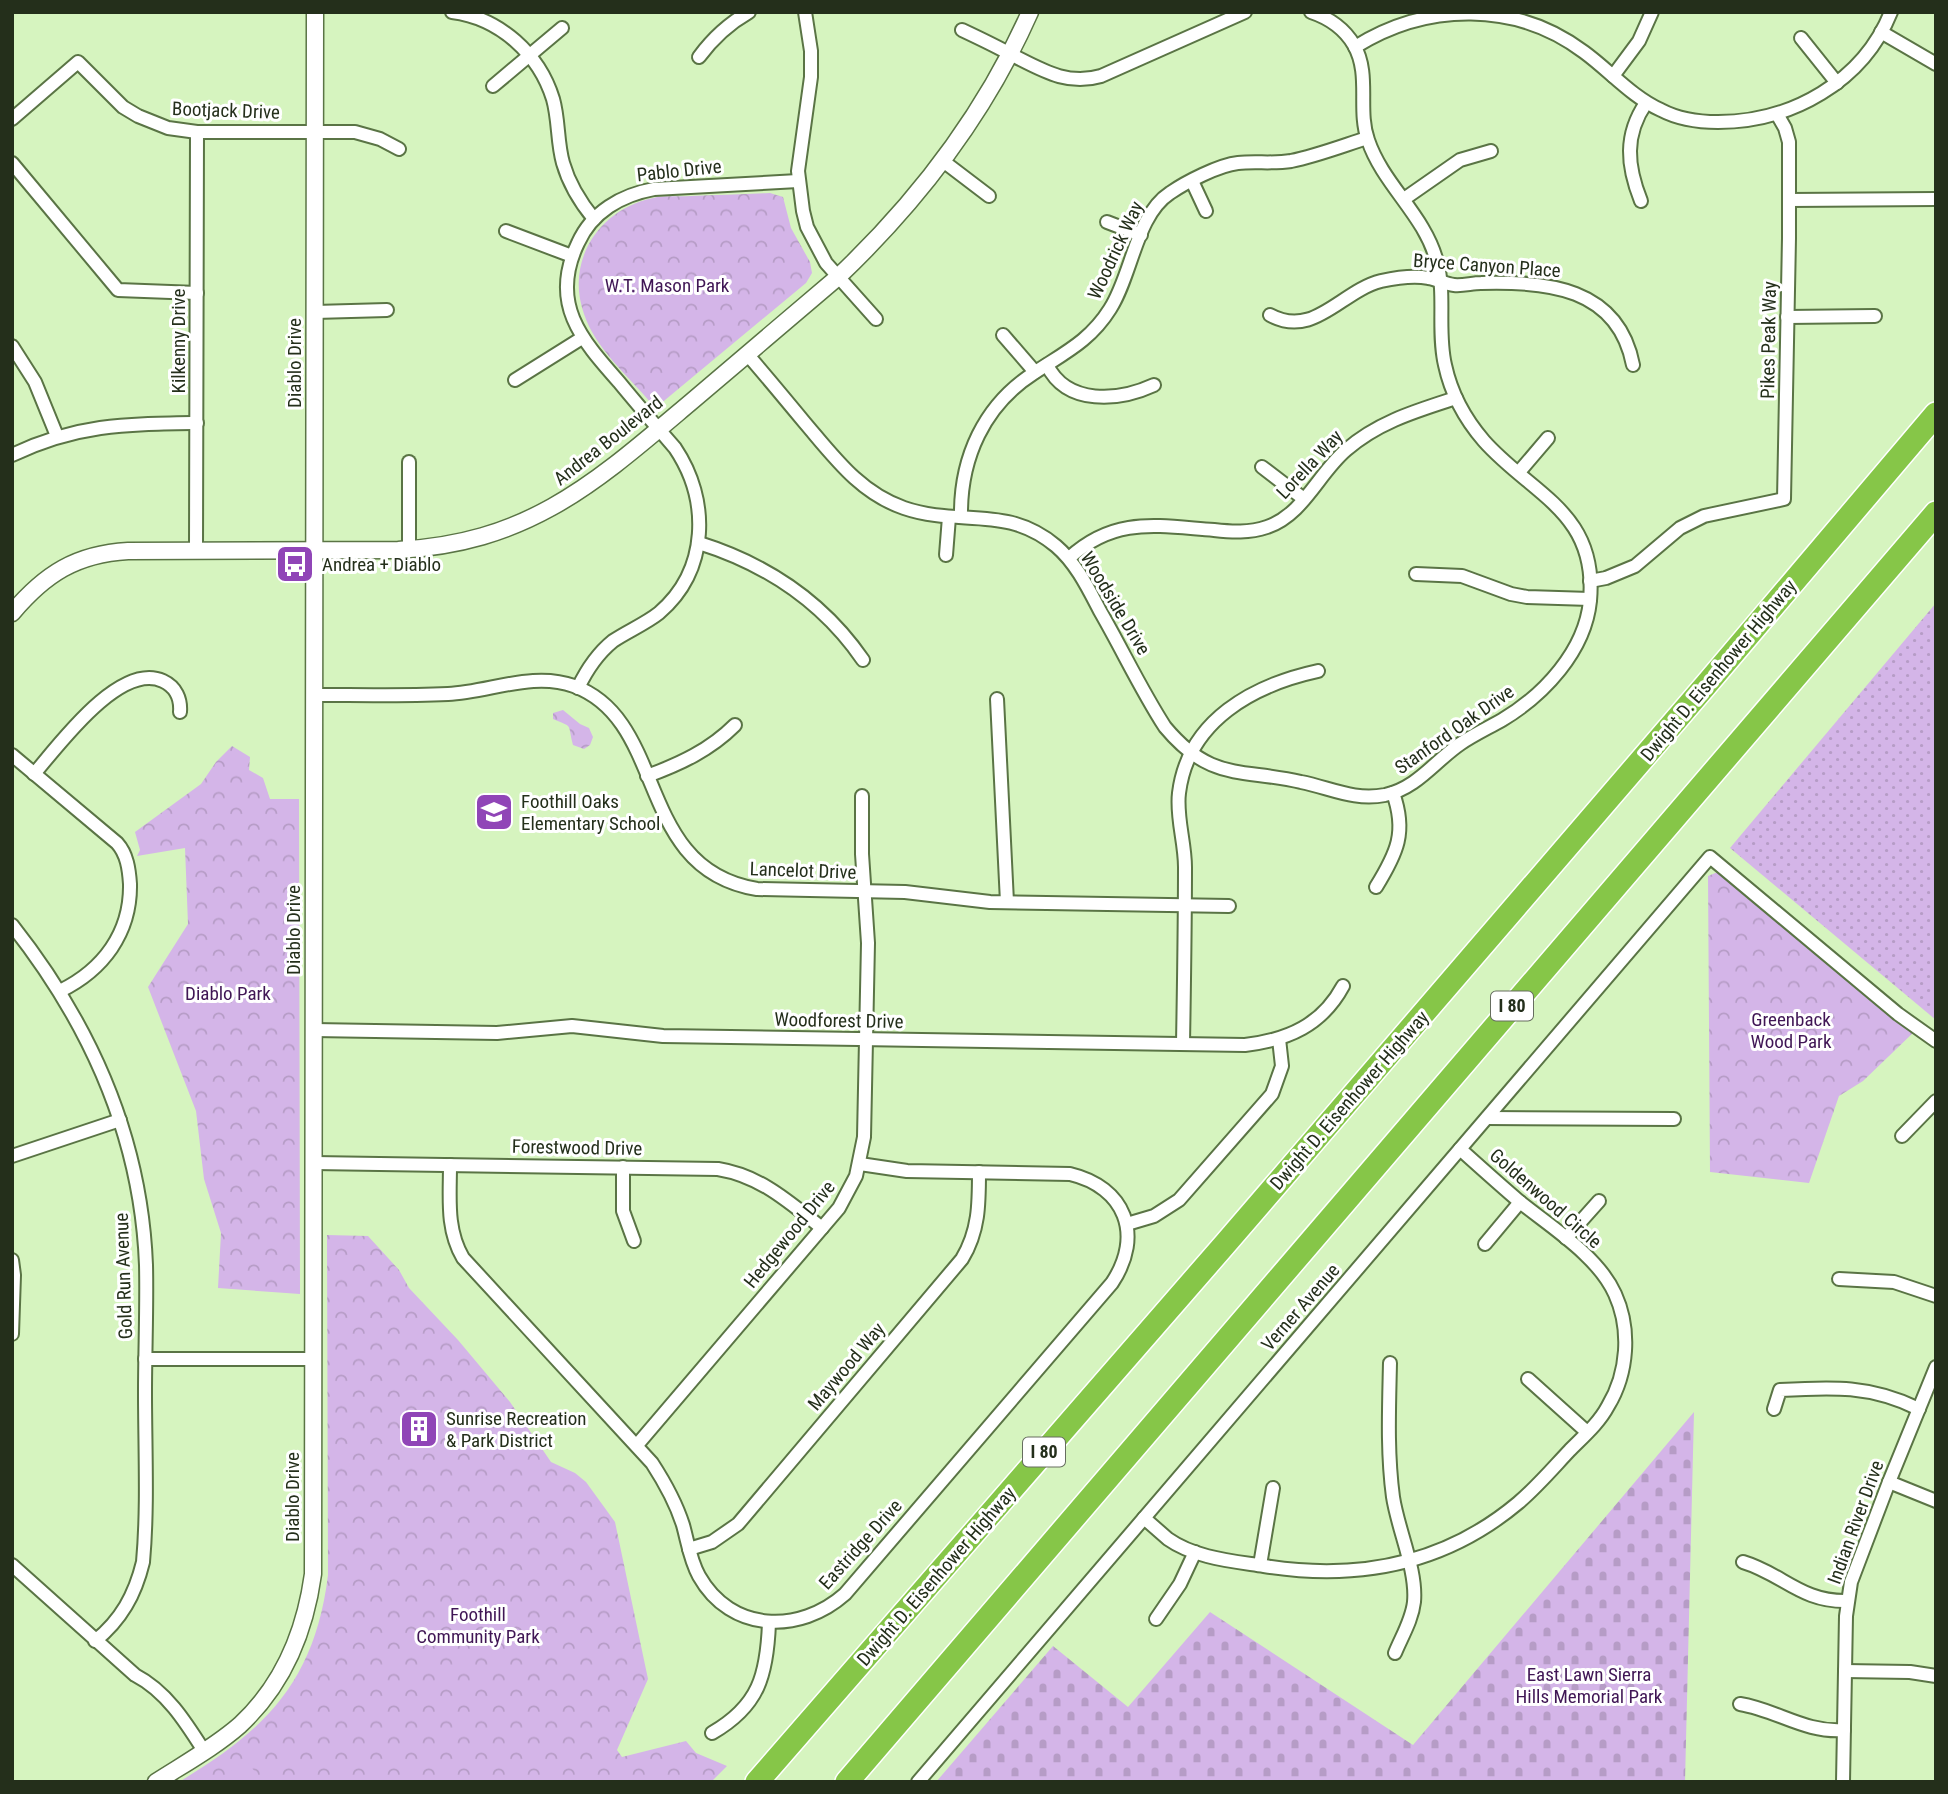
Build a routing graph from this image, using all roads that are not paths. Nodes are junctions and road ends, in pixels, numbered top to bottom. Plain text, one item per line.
1 (315, 12) edge
2 (452, 12) edge
3 (749, 12) edge
4 (805, 12) edge
5 (1030, 12) edge
6 (1245, 12) edge
7 (1311, 12) edge
8 (1652, 12) edge
9 (1891, 12) edge
10 (1432, 14) edge
11 (562, 28) dead end
12 (962, 30) dead end
13 (1881, 32) junction
14 (1801, 38) dead end
15 (1355, 47) junction
16 (1010, 54) junction
17 (530, 55) junction
18 (699, 57) dead end
19 (1936, 64) edge
20 (1613, 76) junction
21 (1837, 83) junction
22 (493, 86) dead end
23 (1646, 103) junction
24 (1777, 114) junction
25 (12, 119) edge
26 (197, 132) junction
27 (315, 132) junction
28 (1367, 138) junction
29 (399, 149) dead end
30 (1492, 151) dead end
31 (943, 162) junction
32 (12, 163) edge
33 (798, 181) junction
34 (1192, 181) junction
35 (989, 196) dead end
36 (1404, 199) junction
37 (1936, 199) edge
38 (1789, 200) junction
39 (1642, 201) dead end
40 (1206, 211) dead end
41 (594, 219) junction
42 (1107, 222) dead end
43 (506, 231) dead end
44 (1141, 235) junction
45 (572, 256) junction
46 (838, 277) junction
47 (1440, 281) junction
48 (197, 293) junction
49 (387, 310) dead end
50 (315, 312) junction
51 (1270, 315) dead end
52 (1875, 316) dead end
53 (1787, 317) junction
54 (876, 319) dead end
55 (1003, 335) dead end
56 (582, 338) junction
57 (12, 346) edge
58 (747, 354) junction
59 (1633, 365) dead end
60 (1041, 369) junction
61 (515, 380) dead end
62 (1154, 385) dead end
63 (1456, 398) junction
64 (1936, 414) edge
65 (197, 424) junction
66 (659, 429) junction
67 (57, 436) junction
68 (1548, 438) dead end
69 (12, 455) edge
70 (409, 461) dead end
71 (1262, 467) dead end
72 (1519, 472) junction
73 (1304, 499) junction
74 (1936, 513) edge
75 (955, 517) junction
76 (699, 543) junction
77 (409, 549) junction
78 (196, 550) junction
79 (315, 550) junction
80 (946, 555) dead end
81 (1069, 558) junction
82 (1416, 574) dead end
83 (1590, 580) junction
84 (1590, 599) junction
85 (12, 613) edge
86 (863, 660) dead end
87 (1318, 671) dead end
88 (578, 688) junction
89 (315, 695) junction
90 (997, 699) dead end
91 (180, 712) dead end
92 (735, 726) dead end
93 (1191, 753) junction
94 (12, 755) edge
95 (34, 774) junction
96 (647, 776) junction
97 (1392, 793) junction
98 (862, 796) dead end
99 (1376, 887) dead end
100 (866, 891) junction
101 (1007, 902) junction
102 (1185, 905) junction
103 (1229, 906) dead end
104 (12, 925) edge
105 (1343, 986) dead end
106 (60, 991) junction
107 (314, 1030) junction
108 (1279, 1038) junction
109 (866, 1040) junction
110 (1936, 1041) edge
111 (1183, 1044) junction
112 (1936, 1101) edge
113 (1487, 1118) junction
114 (1674, 1119) dead end
115 (120, 1120) junction
116 (1902, 1136) dead end
117 (1460, 1149) junction
118 (12, 1156) edge
119 (314, 1163) junction
120 (860, 1164) junction
121 (450, 1165) junction
122 (624, 1167) junction
123 (979, 1172) junction
124 (1599, 1201) dead end
125 (1520, 1202) junction
126 (1126, 1224) junction
127 (822, 1228) junction
128 (1566, 1238) junction
129 (634, 1241) dead end
130 (1485, 1244) dead end
131 (12, 1259) edge
132 (1839, 1279) dead end
133 (1936, 1296) edge
134 (12, 1334) edge
135 (145, 1359) junction
136 (313, 1359) junction
137 (1390, 1363) dead end
138 (1936, 1367) edge
139 (1528, 1379) dead end
140 (1774, 1409) dead end
141 (1919, 1409) junction
142 (1587, 1432) junction
143 (637, 1445) junction
144 (1889, 1482) junction
145 (1273, 1488) dead end
146 (1936, 1501) edge
147 (1144, 1518) junction
148 (689, 1549) junction
149 (1195, 1552) junction
150 (1408, 1561) junction
151 (1742, 1562) dead end
152 (12, 1565) edge
153 (1259, 1565) junction
154 (1847, 1601) junction
155 (1156, 1619) dead end
156 (769, 1623) junction
157 (96, 1641) junction
158 (1395, 1653) dead end
159 (1845, 1671) junction
160 (1936, 1676) edge
161 (1740, 1703) dead end
162 (1844, 1730) junction
163 (712, 1733) dead end
164 (204, 1751) junction
165 (758, 1778) edge
166 (156, 1782) edge
167 (847, 1782) edge
168 (918, 1782) edge
169 (1843, 1782) edge

1 - 27 street, Diablo Drive
2 - 17 street
3 - 18 street
4 - 33 street
5 - 16 street, Andrea Boulevard
6 - 16 street
7 - 15 street, Stanford Oak Drive
8 - 20 street
9 - 13 street
10 - 15 street
10 - 20 street
11 - 17 street
12 - 16 street
13 - 19 street
13 - 21 street
14 - 21 street
15 - 28 street, Stanford Oak Drive
16 - 31 street, Andrea Boulevard
17 - 22 street
17 - 41 street
20 - 23 street
21 - 24 street
23 - 24 street
23 - 39 street
24 - 38 street, Pikes Peak Way
25 - 26 street, Bootjack Drive
26 - 27 street, Bootjack Drive
26 - 48 street, Kilkenny Drive
27 - 29 street, Bootjack Drive
27 - 50 street, Diablo Drive
28 - 34 street, Woodrick Way
28 - 36 street, Stanford Oak Drive
30 - 36 street
31 - 35 street
31 - 46 street, Andrea Boulevard
32 - 48 street
33 - 41 street, Pablo Drive
33 - 46 street
34 - 40 street
34 - 44 street, Woodrick Way
36 - 47 street, Stanford Oak Drive
37 - 38 street
38 - 53 street, Pikes Peak Way
41 - 45 street, Pablo Drive
42 - 44 street
43 - 45 street
44 - 60 street, Woodrick Way
45 - 56 street, Pablo Drive
46 - 54 street
46 - 58 street, Andrea Boulevard
47 - 51 street, Bryce Canyon Place
47 - 59 street, Bryce Canyon Place
47 - 63 street, Stanford Oak Drive
48 - 65 street, Kilkenny Drive
49 - 50 street
50 - 79 street, Diablo Drive
52 - 53 street
53 - 83 street, Pikes Peak Way
55 - 60 street
56 - 61 street
56 - 66 street, Pablo Drive
57 - 67 street
58 - 66 street, Andrea Boulevard
58 - 75 street, Woodside Drive
60 - 62 street
60 - 75 street, Woodrick Way
63 - 72 street, Stanford Oak Drive
63 - 73 street, Lorella Way
64 - 165 highway, Dwight D. Eisenhower Highway / I 80
65 - 67 street
65 - 78 street, Kilkenny Drive
66 - 76 street, Pablo Drive
66 - 77 street, Andrea Boulevard
67 - 69 street
68 - 72 street
70 - 77 street
71 - 73 street
72 - 83 street, Stanford Oak Drive
73 - 81 street, Lorella Way
74 - 167 highway, I 80
75 - 80 street, Woodrick Way
75 - 81 street, Woodside Drive
76 - 86 street
76 - 88 street, Pablo Drive
77 - 79 street, Andrea Boulevard
78 - 79 street, Andrea Boulevard
78 - 85 street, Andrea Boulevard
79 - 89 street, Diablo Drive
81 - 93 street, Woodside Drive
82 - 84 street
83 - 84 street, Stanford Oak Drive
84 - 97 street, Stanford Oak Drive
87 - 93 street
88 - 89 street, Lancelot Drive
88 - 96 street, Lancelot Drive
89 - 107 street, Diablo Drive
90 - 101 street
91 - 95 street
92 - 96 street
93 - 97 street, Stanford Oak Drive
93 - 102 street
94 - 95 street
95 - 106 street
96 - 100 street, Lancelot Drive
97 - 99 street
98 - 100 street, Hedgewood Drive
100 - 101 street, Lancelot Drive
100 - 109 street, Hedgewood Drive
101 - 102 street, Lancelot Drive
102 - 103 street, Lancelot Drive
102 - 111 street
104 - 106 street, Gold Run Avenue
105 - 108 street, Woodforest Drive
106 - 115 street, Gold Run Avenue
107 - 109 street, Woodforest Drive
107 - 119 street, Diablo Drive
108 - 111 street, Woodforest Drive
108 - 126 street
109 - 111 street, Woodforest Drive
109 - 120 street, Hedgewood Drive
110 - 113 street, Verner Avenue
112 - 116 street
113 - 114 street
113 - 117 street, Verner Avenue
115 - 118 street
115 - 135 street, Gold Run Avenue
117 - 125 street, Goldenwood Circle
117 - 147 street, Verner Avenue
119 - 121 street, Forestwood Drive
119 - 136 street, Diablo Drive
120 - 123 street
120 - 127 street, Hedgewood Drive
121 - 122 street, Forestwood Drive
121 - 143 street, Eastridge Drive
122 - 127 street, Forestwood Drive
122 - 129 street
123 - 126 street
123 - 148 street, Maywood Way
124 - 128 street
125 - 128 street, Goldenwood Circle
125 - 130 street
126 - 156 street, Eastridge Drive
127 - 143 street, Hedgewood Drive
128 - 142 street, Goldenwood Circle
131 - 134 street
132 - 133 street
135 - 136 street
135 - 157 street, Gold Run Avenue
136 - 164 street, Diablo Drive
137 - 150 street
138 - 141 street, Indian River Drive
139 - 142 street
140 - 141 street
141 - 144 street, Indian River Drive
142 - 150 street, Goldenwood Circle
143 - 148 street, Eastridge Drive
144 - 146 street
144 - 154 street, Indian River Drive
145 - 153 street
147 - 149 street, Goldenwood Circle
147 - 168 street, Verner Avenue
148 - 156 street, Eastridge Drive
149 - 153 street, Goldenwood Circle
149 - 155 street
150 - 153 street, Goldenwood Circle
150 - 158 street
151 - 154 street
152 - 157 street
154 - 159 street, Indian River Drive
156 - 163 street
157 - 164 street
159 - 160 street
159 - 162 street, Indian River Drive
161 - 162 street
162 - 169 street, Indian River Drive
164 - 166 street, Diablo Drive

